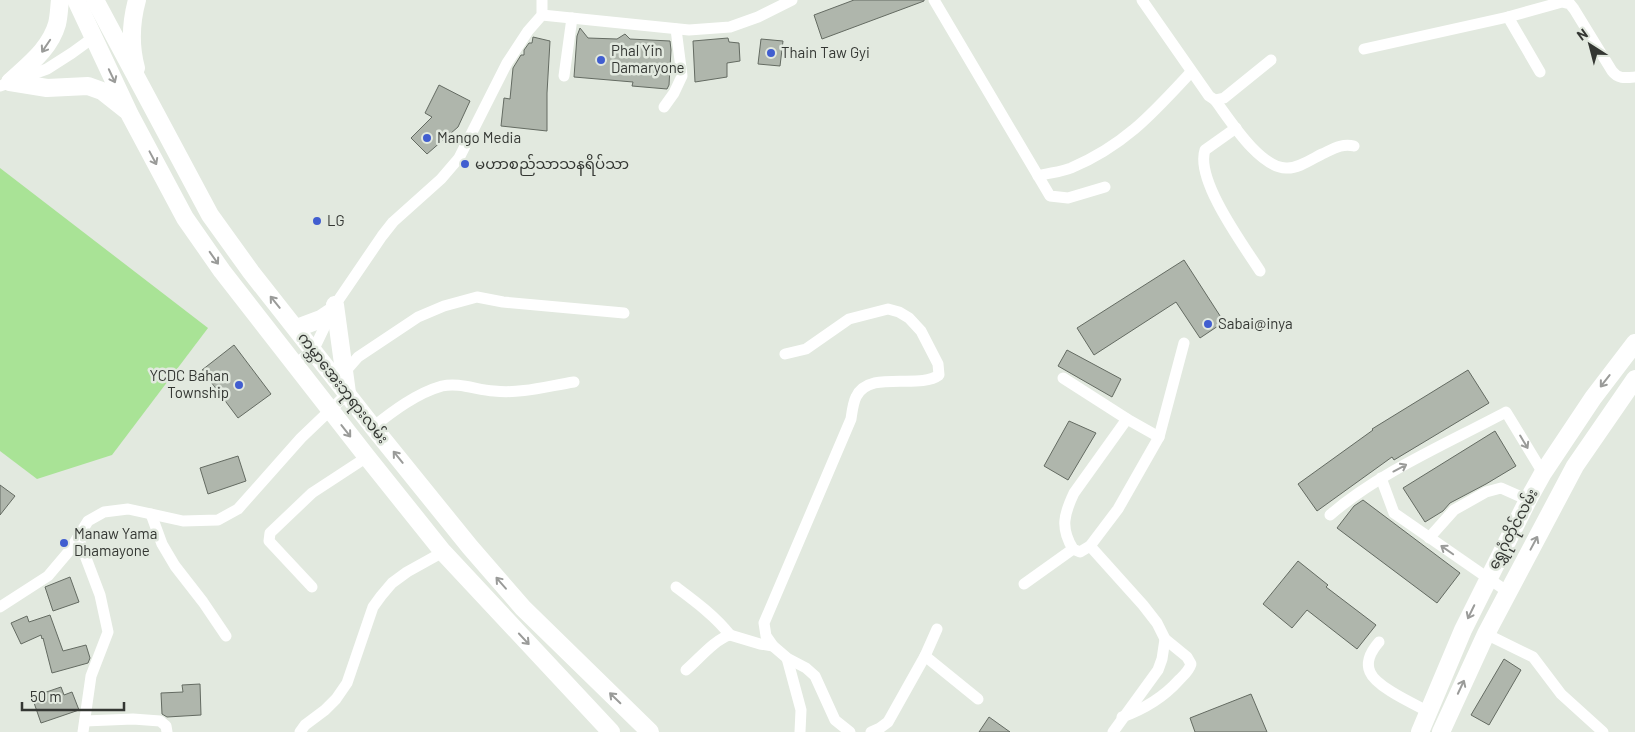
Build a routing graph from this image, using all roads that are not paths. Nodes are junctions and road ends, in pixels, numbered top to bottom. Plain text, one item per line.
1 (60, 0) edge
2 (76, 0) edge
3 (95, 0) edge
4 (130, 0) edge
5 (137, 0) edge
6 (542, 0) edge
7 (792, 0) edge
8 (934, 0) edge
9 (1142, 0) edge
10 (542, 15) junction
11 (1508, 17) junction
12 (572, 18) junction
13 (108, 25) junction
14 (676, 29) junction
15 (94, 36) junction
16 (1364, 49) dead end
17 (1271, 60) dead end
18 (1191, 72) junction
19 (1540, 72) dead end
20 (564, 76) dead end
21 (1635, 78) edge
22 (5, 84) edge
23 (1215, 100) junction
24 (148, 101) junction
25 (664, 107) dead end
26 (130, 115) junction
27 (1236, 128) junction
28 (1354, 146) dead end
29 (1038, 176) junction
30 (1105, 187) dead end
31 (1260, 271) dead end
32 (334, 308) junction
33 (624, 313) dead end
34 (297, 328) junction
35 (1184, 343) dead end
36 (1635, 343) edge
37 (313, 351) junction
38 (785, 354) dead end
39 (296, 364) junction
40 (344, 373) junction
41 (1062, 378) dead end
42 (1635, 379) edge
43 (574, 382) dead end
44 (347, 394) junction
45 (330, 410) junction
46 (1127, 419) junction
47 (373, 426) junction
48 (1159, 437) junction
49 (367, 457) junction
50 (1543, 473) junction
51 (1381, 478) junction
52 (1528, 500) junction
53 (151, 514) junction
54 (1330, 515) dead end
55 (78, 537) junction
56 (1429, 538) junction
57 (1090, 546) junction
58 (1073, 549) junction
59 (443, 552) junction
60 (1487, 579) junction
61 (1024, 584) dead end
62 (312, 587) dead end
63 (676, 587) dead end
64 (1508, 592) junction
65 (0, 607) edge
66 (937, 629) dead end
67 (1486, 634) junction
68 (730, 635) junction
69 (226, 636) dead end
70 (1165, 638) junction
71 (1378, 642) dead end
72 (773, 646) junction
73 (925, 656) junction
74 (787, 658) junction
75 (686, 670) dead end
76 (595, 678) junction
77 (575, 695) junction
78 (978, 699) dead end
79 (1429, 712) junction
80 (1122, 718) junction
81 (84, 726) edge
82 (167, 732) edge
83 (300, 732) edge
84 (612, 732) edge
85 (650, 732) edge
86 (800, 732) edge
87 (850, 732) edge
88 (871, 732) edge
89 (1112, 732) edge
90 (1420, 732) edge
91 (1441, 732) edge
92 (1604, 732) edge

1 -> 22 main road
2 - 15 main road, ကမ္ဘာအေးဘုရားလမ်း
3 - 13 main road, ကမ္ဘာအေးဘုရားလမ်း
4 - 13 main road
5 - 24 main road
6 - 10 street
7 - 14 street
8 - 29 street
9 - 18 street
10 - 12 street
10 - 32 street
11 - 16 street
11 - 19 street
11 - 21 street
12 - 14 street
12 - 20 street
13 - 15 main road
13 - 24 main road, ကမ္ဘာအေးဘုရားလမ်း
14 - 25 street
15 - 22 street
15 -> 26 main road, ကမ္ဘာအေးဘုရားလမ်း
17 - 23 street
18 - 23 street
18 - 29 street
22 - 26 main road
23 - 27 street
34 -> 24 main road, ကမ္ဘာအေးဘုရားလမ်း
26 -> 39 main road, ကမ္ဘာအေးဘုရားလမ်း
27 - 28 street
27 - 31 street
29 - 30 street
32 - 34 main road
32 - 37 street
32 - 40 main road
33 - 40 street
34 - 37 main road, ကမ္ဘာအေးဘုရားလမ်း
35 - 48 street
36 -> 50 main road, ရွှေဂုံတိုင်လမ်း
37 - 39 street
37 - 44 main road, ကမ္ဘာအေးဘုရားလမ်း
38 - 72 street
39 - 45 main road, ကမ္ဘာအေးဘုရားလမ်း
40 - 44 main road
41 - 46 street
64 -> 42 main road, ရွှေဂုံတိုင်လမ်း
43 - 47 street
44 - 45 street
44 - 47 main road, ကမ္ဘာအေးဘုရားလမ်း
45 -> 49 main road, ကမ္ဘာအေးဘုရားလမ်း
45 - 53 street
46 - 48 street
46 - 58 street
76 -> 47 main road, ကမ္ဘာအေးဘုရားလမ်း
48 - 57 street
49 - 59 main road, ကမ္ဘာအေးဘုရားလမ်း
49 - 62 street
51 -> 50 street
50 - 52 main road, ရွှေဂုံတိုင်လမ်း
51 - 54 street
51 - 56 street
52 - 56 street
52 - 60 main road, ရွှေဂုံတိုင်လမ်း
53 - 55 street
53 - 69 street
55 - 65 street
55 - 81 street
60 -> 56 street
57 - 58 street
57 - 70 street
58 - 61 street
59 -> 77 main road, ကမ္ဘာအေးဘုရားလမ်း
59 - 83 street
60 - 64 street
60 -> 79 main road, ရွှေဂုံတိုင်လမ်း
63 - 68 street
64 - 67 main road, ရွှေဂုံတိုင်လမ်း
66 - 73 street
91 -> 67 main road, ရွှေဂုံတိုင်လမ်း
67 - 92 street
68 - 72 street
68 - 75 street
70 - 80 street
70 - 80 street
71 - 79 street
72 - 74 street
73 - 78 street
73 - 88 street
74 - 86 street
74 - 87 street
76 - 77 main road
85 -> 76 main road, ကမ္ဘာအေးဘုရားလမ်း
77 - 84 main road, ကမ္ဘာအေးဘုရားလမ်း
79 - 90 main road, ရွှေဂုံတိုင်လမ်း
80 - 89 street
81 - 82 street

